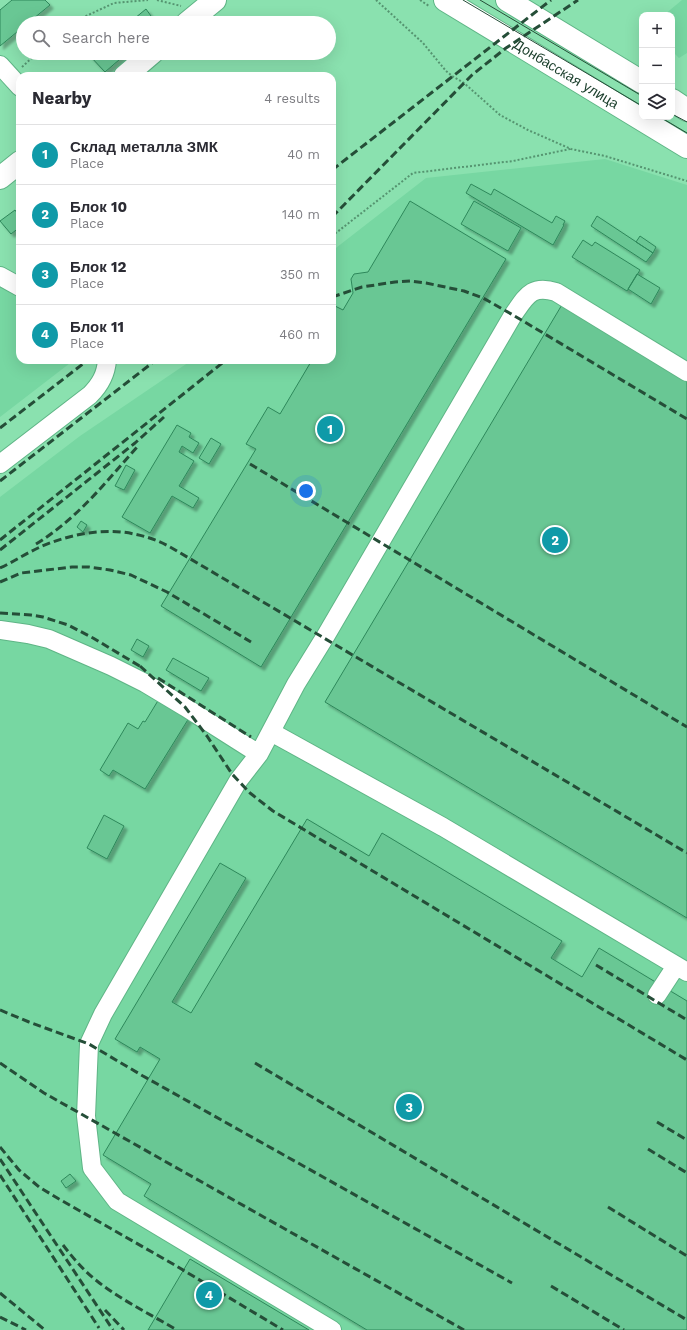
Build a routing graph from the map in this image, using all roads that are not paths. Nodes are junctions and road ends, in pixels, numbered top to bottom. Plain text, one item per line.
1 (214, 0) edge
2 (445, 0) edge
3 (507, 0) edge
4 (185, 15) edge
5 (144, 60) edge
6 (0, 65) edge
7 (130, 72) edge
8 (639, 80) edge
9 (16, 83) edge
10 (675, 102) edge
11 (687, 110) edge
12 (687, 147) edge
13 (16, 165) edge
14 (0, 178) edge
15 (106, 364) edge
16 (687, 372) edge
17 (0, 464) edge
18 (0, 630) edge
19 (271, 732) junction
20 (259, 754) junction
21 (682, 969) edge
22 (657, 995) dead end
23 (332, 1330) edge

1 - 4 main road
2 - 12 main road, Донбасская улица
3 - 8 main road
5 - 7 main road
6 - 9 street
10 - 11 main road
13 - 14 main road
15 - 17 street
16 - 19 street
18 - 20 street
19 - 20 street
19 - 21 street
20 - 23 street
21 - 22 street

